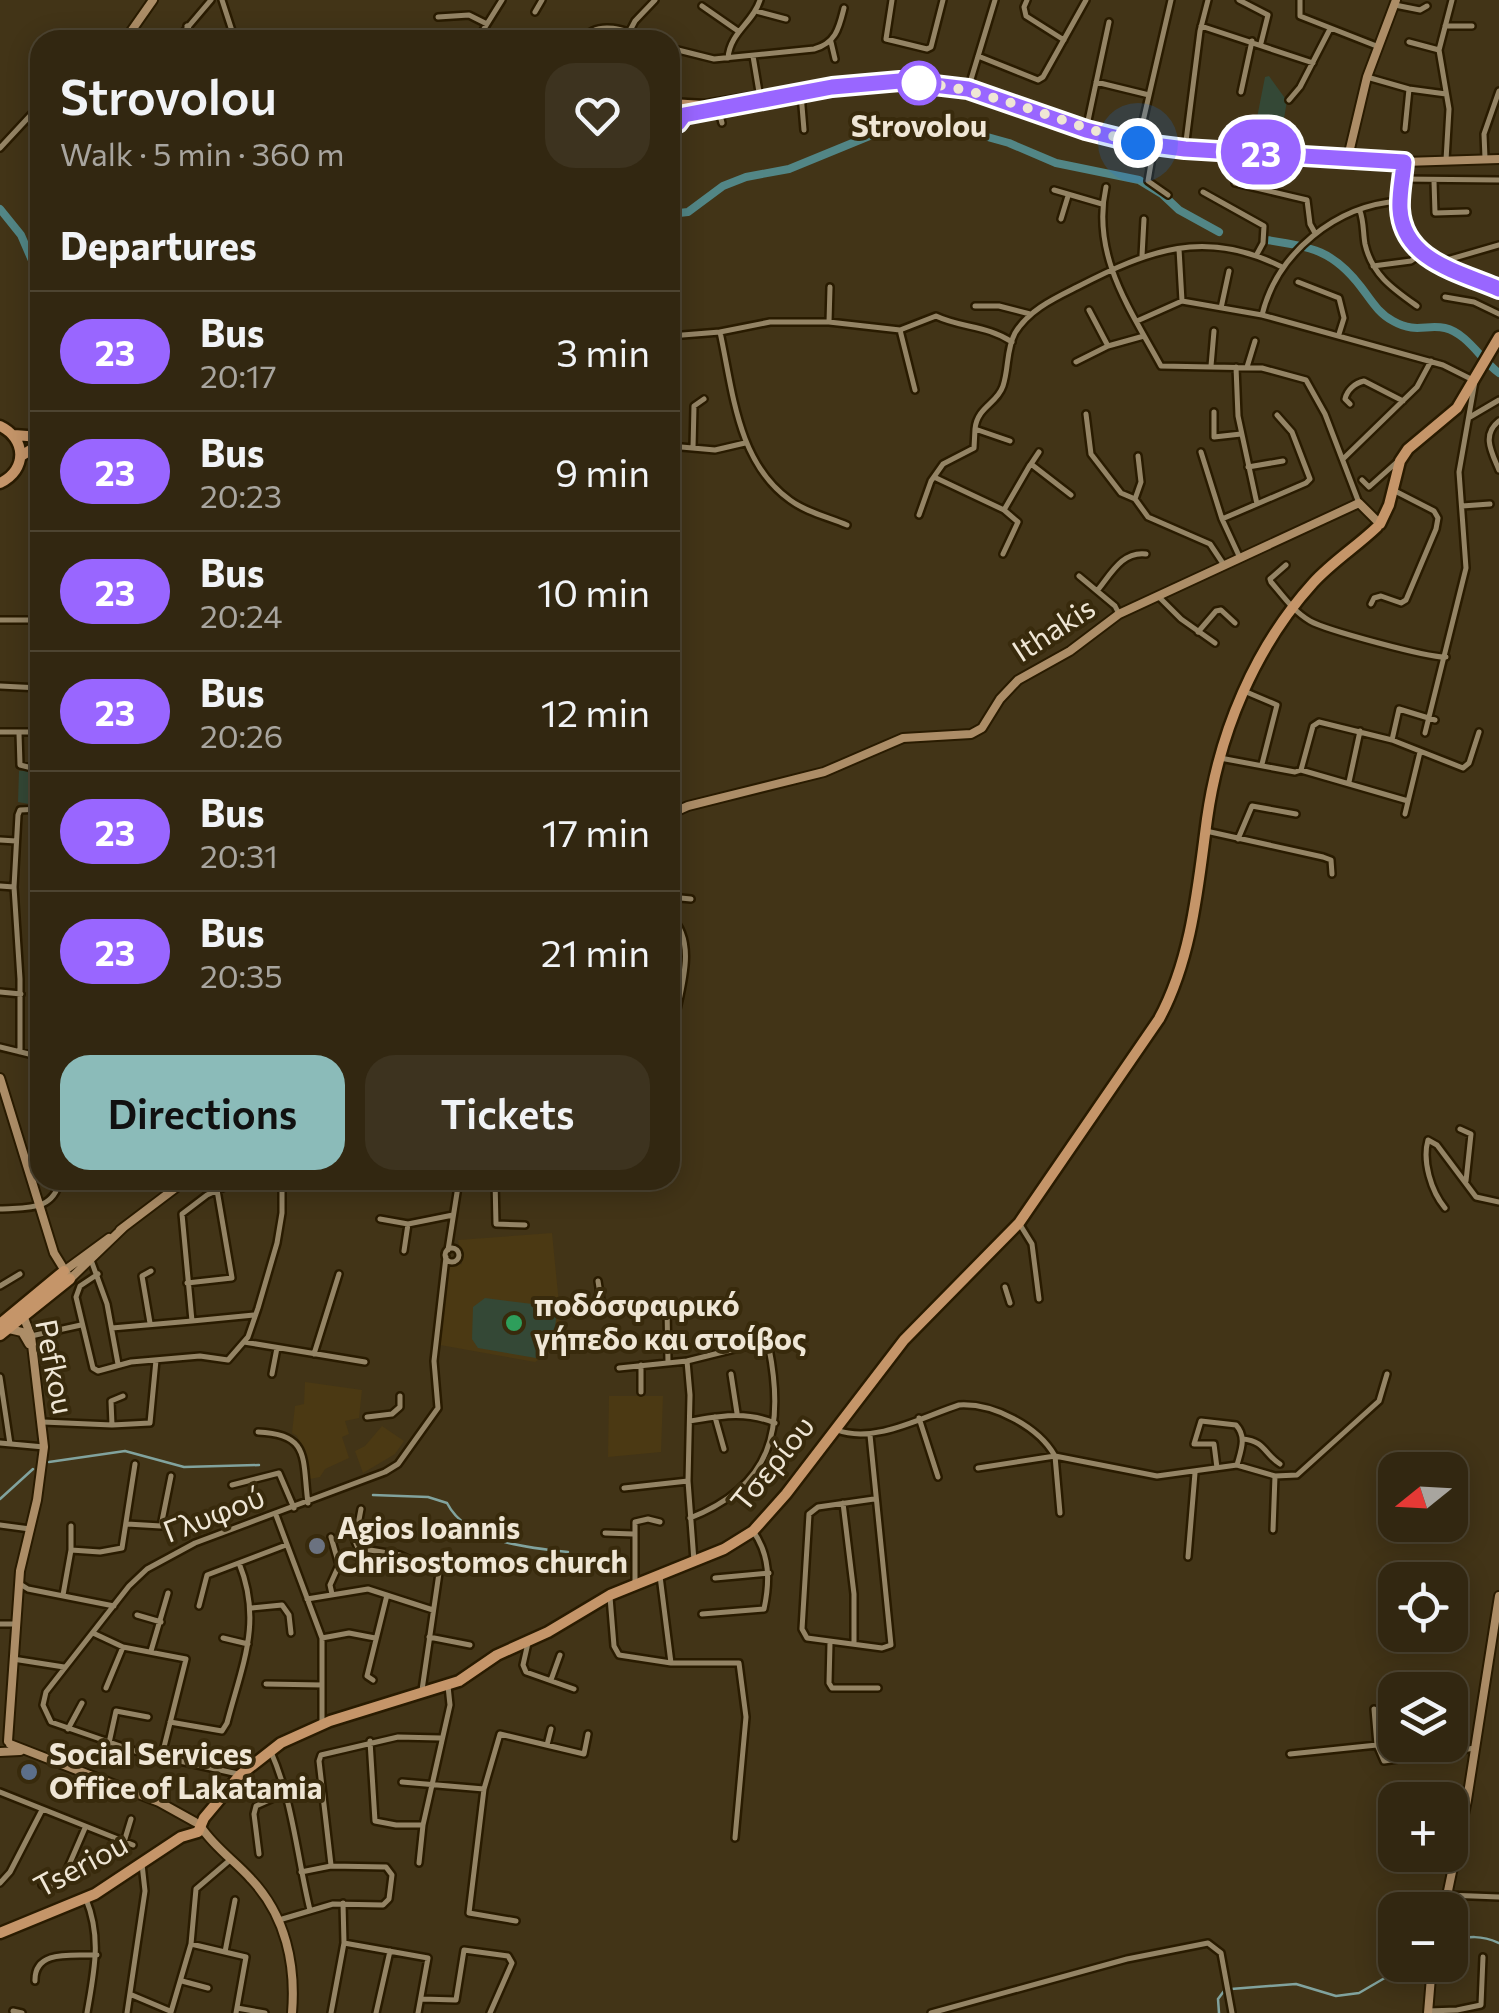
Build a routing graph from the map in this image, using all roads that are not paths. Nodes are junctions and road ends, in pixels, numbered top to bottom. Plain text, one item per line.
1 (153, 0) edge
2 (212, 0) edge
3 (222, 0) edge
4 (502, 0) edge
5 (542, 0) edge
6 (643, 0) edge
7 (760, 0) edge
8 (892, 0) edge
9 (942, 0) edge
10 (1027, 0) edge
11 (1086, 0) edge
12 (1171, 0) edge
13 (1208, 0) edge
14 (1239, 0) edge
15 (1300, 0) edge
16 (1452, 0) edge
17 (992, 1) edge
18 (653, 2) edge
19 (1395, 2) edge
20 (702, 6) dead end
21 (1427, 6) dead end
22 (844, 8) dead end
23 (535, 12) dead end
24 (756, 12) junction
25 (438, 16) dead end
26 (786, 19) dead end
27 (1109, 22) dead end
28 (487, 24) junction
29 (187, 26) junction
30 (1201, 26) junction
31 (1444, 26) junction
32 (1472, 26) dead end
33 (1330, 28) junction
34 (132, 30) edge
35 (184, 30) edge
36 (190, 30) edge
37 (232, 30) edge
38 (483, 30) edge
39 (590, 30) edge
40 (616, 30) edge
41 (631, 30) edge
42 (738, 31) junction
43 (1065, 40) junction
44 (1252, 41) junction
45 (831, 42) junction
46 (1409, 42) dead end
47 (1261, 44) junction
48 (1379, 48) junction
49 (1439, 50) junction
50 (680, 51) edge
51 (753, 56) junction
52 (978, 56) junction
53 (728, 58) junction
54 (835, 59) dead end
55 (1313, 63) junction
56 (1367, 77) junction
57 (1096, 82) junction
58 (832, 87) junction
59 (968, 89) junction
60 (1410, 89) junction
61 (1499, 91) edge
62 (1241, 92) dead end
63 (801, 94) junction
64 (1446, 94) junction
65 (1149, 95) junction
66 (761, 100) junction
67 (1290, 100) dead end
68 (680, 108) edge
69 (680, 108) edge
70 (718, 108) junction
71 (30, 115) edge
72 (722, 124) dead end
73 (1405, 129) dead end
74 (804, 130) dead end
75 (1086, 130) junction
76 (1138, 143) junction
77 (1154, 146) junction
78 (0, 148) edge
79 (1185, 149) junction
80 (1348, 157) junction
81 (1499, 159) edge
82 (1404, 162) junction
83 (1484, 162) junction
84 (1446, 163) junction
85 (1402, 179) junction
86 (1499, 180) edge
87 (1434, 181) junction
88 (1234, 183) dead end
89 (1106, 186) dead end
90 (1054, 190) dead end
91 (1203, 192) dead end
92 (1168, 195) dead end
93 (1068, 196) junction
94 (1400, 201) junction
95 (1102, 204) junction
96 (1360, 211) junction
97 (1468, 212) dead end
98 (1144, 219) dead end
99 (1062, 220) dead end
100 (1315, 234) junction
101 (1499, 245) edge
102 (1178, 248) junction
103 (1258, 254) junction
104 (1421, 254) junction
105 (1142, 256) junction
106 (1437, 263) junction
107 (1282, 266) junction
108 (1373, 266) junction
109 (1110, 270) junction
110 (1229, 271) dead end
111 (1298, 282) dead end
112 (830, 287) dead end
113 (1499, 288) edge
114 (1445, 296) dead end
115 (1182, 301) junction
116 (975, 306) dead end
117 (1417, 306) dead end
118 (1222, 308) junction
119 (1089, 310) dead end
120 (1030, 314) junction
121 (1499, 314) edge
122 (1262, 315) junction
123 (1136, 321) junction
124 (829, 322) junction
125 (900, 330) junction
126 (1214, 331) dead end
127 (720, 332) junction
128 (1338, 334) junction
129 (680, 335) edge
130 (1144, 336) junction
131 (1499, 337) edge
132 (1254, 341) dead end
133 (1012, 342) junction
134 (1108, 346) junction
135 (1076, 362) dead end
136 (1430, 362) junction
137 (1211, 366) junction
138 (1236, 367) junction
139 (1247, 367) junction
140 (1475, 381) junction
141 (915, 390) dead end
142 (704, 399) dead end
143 (1499, 400) edge
144 (1403, 401) junction
145 (1350, 404) dead end
146 (1214, 412) dead end
147 (1086, 414) dead end
148 (1277, 416) dead end
149 (1470, 417) junction
150 (1499, 421) edge
151 (0, 426) edge
152 (975, 430) junction
153 (1242, 434) junction
154 (14, 435) junction
155 (30, 439) edge
156 (1010, 441) dead end
157 (745, 442) junction
158 (680, 447) edge
159 (693, 448) junction
160 (30, 449) edge
161 (1039, 452) dead end
162 (1201, 452) dead end
163 (21, 456) junction
164 (1138, 456) dead end
165 (1343, 459) junction
166 (1282, 461) dead end
167 (1400, 461) junction
168 (1031, 464) junction
169 (1248, 467) junction
170 (1499, 470) edge
171 (934, 477) junction
172 (1362, 480) dead end
173 (0, 483) edge
174 (1393, 490) junction
175 (1071, 495) dead end
176 (1135, 499) junction
177 (1359, 503) junction
178 (1257, 504) junction
179 (1490, 504) dead end
180 (1462, 506) junction
181 (1004, 510) junction
182 (918, 515) dead end
183 (1222, 520) junction
184 (847, 525) dead end
185 (1378, 525) junction
186 (1003, 554) dead end
187 (1146, 554) dead end
188 (1240, 558) junction
189 (1224, 565) junction
190 (1286, 565) dead end
191 (1080, 576) dead end
192 (1097, 591) junction
193 (1157, 595) junction
194 (1370, 604) dead end
195 (1293, 608) junction
196 (1119, 614) junction
197 (0, 620) edge
198 (30, 620) edge
199 (1236, 623) dead end
200 (1198, 632) junction
201 (1215, 644) dead end
202 (1446, 657) junction
203 (0, 686) edge
204 (30, 688) edge
205 (1244, 691) junction
206 (1432, 718) junction
207 (0, 732) edge
208 (30, 732) edge
209 (1360, 732) junction
210 (1479, 732) dead end
211 (18, 733) junction
212 (1425, 733) dead end
213 (1392, 740) junction
214 (1420, 752) junction
215 (1220, 758) junction
216 (1262, 766) junction
217 (30, 768) edge
218 (1301, 770) junction
219 (1348, 784) junction
220 (1408, 800) junction
221 (30, 810) edge
222 (680, 810) edge
223 (1296, 814) dead end
224 (1406, 814) dead end
225 (1206, 832) junction
226 (1238, 839) junction
227 (0, 840) edge
228 (16, 840) junction
229 (1332, 874) dead end
230 (0, 886) edge
231 (14, 887) junction
232 (680, 898) edge
233 (691, 899) dead end
234 (680, 928) edge
235 (680, 980) edge
236 (0, 992) edge
237 (21, 994) junction
238 (0, 1047) edge
239 (20, 1052) junction
240 (30, 1054) edge
241 (0, 1078) edge
242 (3, 1095) edge
243 (1460, 1129) dead end
244 (30, 1175) edge
245 (1466, 1184) junction
246 (35, 1190) edge
247 (58, 1190) edge
248 (173, 1190) edge
249 (217, 1190) joint
250 (282, 1190) edge
251 (457, 1190) edge
252 (494, 1190) edge
253 (1499, 1202) edge
254 (40, 1205) junction
255 (1445, 1208) dead end
256 (0, 1209) edge
257 (453, 1215) junction
258 (380, 1219) dead end
259 (1018, 1223) junction
260 (408, 1224) junction
261 (525, 1225) dead end
262 (124, 1227) junction
263 (404, 1250) dead end
264 (54, 1254) junction
265 (92, 1260) junction
266 (76, 1261) junction
267 (151, 1271) dead end
268 (20, 1274) dead end
269 (98, 1274) junction
270 (340, 1274) dead end
271 (67, 1275) junction
272 (598, 1281) dead end
273 (49, 1283) junction
274 (187, 1283) junction
275 (0, 1284) edge
276 (1005, 1287) dead end
277 (1039, 1299) dead end
278 (1010, 1303) dead end
279 (667, 1308) junction
280 (690, 1310) dead end
281 (22, 1314) junction
282 (255, 1315) junction
283 (192, 1320) junction
284 (150, 1323) junction
285 (81, 1325) junction
286 (112, 1328) junction
287 (3, 1330) edge
288 (31, 1336) junction
289 (244, 1342) junction
290 (277, 1348) junction
291 (32, 1353) junction
292 (314, 1354) junction
293 (156, 1360) junction
294 (687, 1360) junction
295 (365, 1362) dead end
296 (668, 1362) junction
297 (118, 1365) junction
298 (641, 1366) junction
299 (618, 1368) dead end
300 (272, 1374) dead end
301 (731, 1374) dead end
302 (1387, 1374) dead end
303 (0, 1377) edge
304 (641, 1392) dead end
305 (123, 1396) dead end
306 (400, 1396) dead end
307 (737, 1413) junction
308 (3, 1416) edge
309 (367, 1417) dead end
310 (715, 1417) junction
311 (920, 1418) junction
312 (43, 1422) junction
313 (690, 1422) junction
314 (775, 1422) junction
315 (112, 1426) junction
316 (835, 1428) junction
317 (258, 1432) dead end
318 (870, 1434) junction
319 (1243, 1439) junction
320 (0, 1443) edge
321 (10, 1444) junction
322 (44, 1447) junction
323 (724, 1449) dead end
324 (1055, 1456) junction
325 (135, 1464) dead end
326 (1280, 1464) dead end
327 (1238, 1465) junction
328 (978, 1468) dead end
329 (1216, 1468) junction
330 (1195, 1473) junction
331 (171, 1476) dead end
332 (1275, 1476) junction
333 (938, 1477) dead end
334 (688, 1482) junction
335 (232, 1485) dead end
336 (624, 1488) dead end
337 (874, 1498) junction
338 (308, 1502) junction
339 (843, 1503) junction
340 (294, 1508) junction
341 (361, 1509) dead end
342 (1060, 1512) dead end
343 (276, 1515) junction
344 (690, 1518) junction
345 (660, 1522) dead end
346 (127, 1524) junction
347 (0, 1525) edge
348 (70, 1526) dead end
349 (30, 1529) junction
350 (1274, 1530) dead end
351 (753, 1532) junction
352 (605, 1533) dead end
353 (633, 1534) junction
354 (331, 1537) dead end
355 (288, 1544) junction
356 (71, 1550) junction
357 (1188, 1557) dead end
358 (694, 1561) junction
359 (239, 1562) junction
360 (768, 1573) junction
361 (659, 1574) junction
362 (716, 1578) dead end
363 (635, 1584) junction
364 (18, 1588) junction
365 (168, 1593) dead end
366 (332, 1594) junction
367 (63, 1595) junction
368 (387, 1595) junction
369 (610, 1595) junction
370 (1499, 1596) edge
371 (307, 1599) junction
372 (114, 1606) junction
373 (199, 1606) dead end
374 (252, 1608) junction
375 (433, 1610) junction
376 (137, 1614) dead end
377 (702, 1614) dead end
378 (161, 1622) junction
379 (0, 1624) edge
380 (14, 1624) junction
381 (93, 1633) junction
382 (290, 1633) dead end
383 (430, 1637) junction
384 (224, 1638) dead end
385 (322, 1638) junction
386 (375, 1638) junction
387 (528, 1640) junction
388 (830, 1642) junction
389 (248, 1644) junction
390 (470, 1645) dead end
391 (854, 1645) junction
392 (123, 1647) junction
393 (152, 1651) junction
394 (560, 1655) dead end
395 (12, 1660) junction
396 (671, 1663) junction
397 (64, 1667) junction
398 (373, 1680) dead end
399 (551, 1680) junction
400 (266, 1684) dead end
401 (322, 1684) junction
402 (448, 1686) junction
403 (106, 1688) dead end
404 (878, 1688) dead end
405 (574, 1689) dead end
406 (422, 1692) junction
407 (82, 1703) dead end
408 (1374, 1709) dead end
409 (148, 1717) dead end
410 (170, 1722) junction
411 (322, 1724) junction
412 (68, 1728) junction
413 (551, 1729) dead end
414 (588, 1734) dead end
415 (440, 1738) junction
416 (370, 1742) junction
417 (109, 1743) junction
418 (547, 1745) junction
419 (1377, 1745) junction
420 (4, 1748) edge
421 (1475, 1748) junction
422 (270, 1750) junction
423 (162, 1754) junction
424 (1290, 1754) dead end
425 (240, 1775) junction
426 (402, 1782) dead end
427 (431, 1784) junction
428 (484, 1789) junction
429 (0, 1792) edge
430 (287, 1792) junction
431 (42, 1810) junction
432 (131, 1819) dead end
433 (422, 1825) junction
434 (196, 1826) junction
435 (85, 1828) junction
436 (735, 1838) dead end
437 (124, 1842) junction
438 (133, 1845) dead end
439 (260, 1854) dead end
440 (230, 1860) junction
441 (419, 1863) dead end
442 (142, 1864) junction
443 (331, 1866) junction
444 (301, 1872) junction
445 (0, 1883) edge
446 (42, 1884) dead end
447 (1447, 1892) edge
448 (1468, 1896) edge
449 (1499, 1897) edge
450 (86, 1898) junction
451 (235, 1900) dead end
452 (343, 1903) junction
453 (310, 1910) junction
454 (279, 1920) junction
455 (516, 1921) dead end
456 (0, 1933) edge
457 (344, 1943) junction
458 (190, 1944) junction
459 (390, 1951) junction
460 (225, 1952) junction
461 (97, 1956) junction
462 (1483, 1957) dead end
463 (35, 1980) dead end
464 (182, 1981) junction
465 (1431, 1982) edge
466 (208, 1988) dead end
467 (132, 1995) junction
468 (422, 1999) junction
469 (237, 2010) edge
470 (13, 2011) edge
471 (172, 2012) edge
472 (1428, 2012) edge
473 (22, 2013) edge
474 (87, 2013) edge
475 (127, 2013) edge
476 (265, 2013) edge
477 (292, 2013) edge
478 (332, 2013) edge
479 (376, 2013) edge
480 (418, 2013) edge
481 (491, 2013) edge
482 (931, 2013) edge
483 (1232, 2013) edge

1 - 34 main road
2 - 29 street
3 - 37 street
4 - 28 street
5 - 23 street
6 - 18 street
7 - 24 street
8 - 9 street
10 - 43 street
11 - 43 street
12 - 65 street
13 - 30 street
14 - 47 street
15 - 33 street
16 - 31 street
17 - 52 street
18 - 41 street
19 - 21 street
19 - 48 main road
20 - 42 street
22 - 45 street
24 - 26 street
24 - 42 street
25 - 28 street
27 - 57 street
28 - 38 street
29 - 35 street
29 - 36 street
30 - 44 street
30 - 79 street
31 - 32 street
31 - 49 street
33 - 48 street
33 - 55 street
39 - 40 street
42 - 53 street
43 - 52 street
44 - 47 street
44 - 62 street
45 - 51 street
45 - 54 street
46 - 49 street
47 - 55 street
48 - 56 main road
49 - 64 street
50 - 53 street
51 - 53 street
51 - 66 street
52 - 59 street
55 - 67 street
56 - 60 street
56 - 80 main road
57 - 65 street
57 - 75 street
58 - 59 main road
58 - 63 main road
58 - 66 main road
59 - 75 main road
60 - 64 street
60 - 73 street
61 - 83 street
63 - 66 main road
63 - 74 street
64 - 84 street
65 - 76 street
66 - 68 main road
66 - 70 main road
69 - 70 main road
70 - 72 street
71 - 78 street
75 - 76 main road
76 - 77 main road
77 - 79 main road
77 - 92 street
79 - 80 main road
80 - 82 main road
81 - 83 main road
82 - 84 main road
82 - 85 main road
83 - 84 main road
85 - 87 street
85 - 94 main road
86 - 87 street
87 - 97 street
88 - 100 street
89 - 95 street
90 - 93 street
91 - 103 street
93 - 95 street
93 - 99 street
94 - 96 street
94 - 104 main road
95 - 109 street
96 - 100 street
96 - 108 street
98 - 105 street
100 - 107 street
101 - 106 street
102 - 103 street
102 - 105 street
102 - 115 street
103 - 107 street
104 - 106 main road
104 - 108 street
105 - 109 street
106 - 113 main road
107 - 122 street
108 - 117 street
109 - 120 street
109 - 123 street
110 - 118 street
111 - 128 street
112 - 124 street
114 - 121 street
115 - 118 street
115 - 123 street
116 - 120 street
118 - 122 street
119 - 134 street
120 - 133 street
122 - 128 street
123 - 130 street
124 - 125 street
124 - 127 street
125 - 133 street
125 - 141 street
126 - 137 street
127 - 129 street
127 - 157 street
128 - 136 street
130 - 134 street
130 - 137 street
131 - 140 main road
132 - 139 street
133 - 152 street
134 - 135 street
136 - 140 street
136 - 144 street
137 - 138 street
138 - 139 street
138 - 153 street
139 - 165 street
140 - 149 street
140 - 167 main road
142 - 159 street
143 - 149 street
144 - 145 street
144 - 165 street
146 - 153 street
147 - 176 street
148 - 178 street
149 - 180 street
150 - 170 street
151 - 154 main road
152 - 156 street
152 - 171 street
153 - 169 street
154 - 155 main road
154 - 163 main road
157 - 159 street
157 - 184 street
158 - 159 street
160 - 163 main road
161 - 168 street
162 - 183 street
163 - 173 main road
164 - 176 street
165 - 177 street
166 - 169 street
167 - 172 street
167 - 174 main road
168 - 175 street
168 - 181 street
169 - 178 street
171 - 181 street
171 - 182 street
174 - 185 main road
174 - 194 street
176 - 189 street
177 - 185 main road
177 - 188 main road, Ithakis
178 - 183 street
179 - 180 street
180 - 202 street
181 - 186 street
183 - 188 street
185 - 195 main road, Τσερίου
187 - 192 street
188 - 189 main road, Ithakis
189 - 193 main road, Ithakis
190 - 195 street
191 - 192 street
192 - 196 street
193 - 196 main road, Ithakis
193 - 200 street
195 - 202 street
195 - 205 main road, Τσερίου
196 - 222 main road, Ithakis
197 - 198 street
199 - 200 street
200 - 201 street
202 - 206 street
203 - 204 street
205 - 215 main road, Τσερίου
205 - 216 street
206 - 212 street
206 - 213 street
207 - 211 street
208 - 211 street
209 - 213 street
209 - 218 street
209 - 219 street
210 - 214 street
211 - 217 street
213 - 214 street
214 - 220 street
215 - 216 street
215 - 225 main road, Τσερίου
216 - 218 street
218 - 219 street
219 - 220 street
220 - 224 street
221 - 228 street
223 - 226 street
225 - 226 street
225 - 259 main road, Τσερίου
226 - 229 street
227 - 228 street
228 - 231 street
230 - 231 street
231 - 237 street
232 - 233 street
234 - 235 street
236 - 237 street
237 - 239 street
238 - 239 street
239 - 240 street
241 - 242 main road
242 - 244 main road
243 - 245 street
245 - 253 street
245 - 255 street
246 - 254 main road
247 - 254 street
248 - 262 main road
249 - 274 street
249 - 274 street
250 - 282 street
251 - 257 street, Γλυφού
252 - 261 street
254 - 256 street
254 - 264 main road
257 - 260 street
257 - 338 street, Γλυφού
258 - 260 street
259 - 277 street
259 - 316 main road, Τσερίου
260 - 263 street
262 - 265 main road
262 - 266 main road
264 - 266 main road
264 - 271 main road
264 - 273 main road
265 - 269 street
265 - 271 main road
266 - 271 main road
267 - 284 street
268 - 275 street
269 - 285 street
269 - 286 street
270 - 292 street
271 - 273 main road
271 - 281 main road
272 - 279 street
273 - 281 main road
274 - 283 street
276 - 278 street
279 - 280 street
279 - 296 street
281 - 287 main road
281 - 288 main road, Pefkou
282 - 283 street
282 - 289 street
283 - 284 street
284 - 286 street
285 - 288 street
285 - 297 street
286 - 297 street
287 - 291 main road
288 - 291 main road, Pefkou
289 - 290 street
289 - 293 street
290 - 292 street
290 - 300 street
291 - 312 main road, Pefkou
292 - 295 street
293 - 297 street
293 - 315 street
294 - 296 street
294 - 313 street
294 - 314 street
296 - 298 street
298 - 299 street
298 - 304 street
301 - 307 street
302 - 332 street
303 - 308 street
305 - 315 street
306 - 309 street
307 - 310 street
307 - 314 street
308 - 321 street
310 - 313 street
310 - 323 street
311 - 318 street
311 - 324 street
311 - 333 street
312 - 315 street
312 - 322 main road, Pefkou
313 - 334 street
314 - 344 street
316 - 318 street
316 - 351 main road, Τσερίου
317 - 338 street
318 - 337 street
319 - 326 street
319 - 327 street
319 - 329 street
320 - 321 street
321 - 322 street
322 - 349 main road, Pefkou
324 - 328 street
324 - 330 street
324 - 342 street
325 - 346 street
327 - 329 street
327 - 332 street
329 - 330 street
330 - 357 street
331 - 346 street
332 - 350 street
334 - 336 street
334 - 344 street
335 - 340 street
337 - 339 street
337 - 391 street
338 - 340 street, Γλυφού
339 - 388 street
339 - 391 street
340 - 343 street, Γλυφού
341 - 375 street
343 - 355 street
343 - 372 street, Γλυφού
344 - 358 street
345 - 353 street
346 - 356 street
347 - 349 street
348 - 356 street
349 - 364 main road, Pefkou
351 - 358 main road, Τσερίου
351 - 360 street
352 - 353 street
353 - 363 street
354 - 366 street
355 - 359 street
355 - 371 street
356 - 367 street
358 - 361 main road, Τσερίου
359 - 373 street
359 - 374 street
360 - 362 street
360 - 377 street
361 - 363 main road, Τσερίου
361 - 396 street
363 - 369 main road, Τσερίου
364 - 367 street
364 - 380 main road, Pefkou
365 - 378 street
366 - 368 street
366 - 371 street
367 - 372 street
368 - 375 street
368 - 386 street
369 - 387 main road, Τσερίου
369 - 396 street
370 - 421 main road
371 - 385 street
372 - 381 street, Γλυφού
374 - 382 street
374 - 389 street
375 - 383 street
376 - 378 street
378 - 393 street
379 - 380 street
380 - 395 main road, Pefkou
381 - 392 street
381 - 397 street, Γλυφού
383 - 390 street
383 - 406 street
384 - 389 street
385 - 386 street
385 - 401 street
386 - 398 street
387 - 399 street
387 - 402 main road, Τσερίου
388 - 391 street
388 - 404 street
389 - 410 street
392 - 393 street
392 - 403 street
393 - 410 street
394 - 399 street
395 - 397 street
395 - 420 main road, Pefkou
396 - 436 street
397 - 412 street, Γλυφού
399 - 405 street
400 - 401 street
401 - 411 street
402 - 406 main road, Τσερίου
402 - 415 street
406 - 411 main road, Τσερίου
407 - 412 street
408 - 419 street
409 - 417 street
410 - 423 street
411 - 422 main road, Τσερίου
412 - 417 street
413 - 418 street
414 - 418 street
415 - 416 street
415 - 427 street
416 - 433 street
416 - 443 street
417 - 423 street
418 - 428 street
419 - 421 street
419 - 424 street
420 - 434 main road
421 - 447 main road
422 - 425 main road, Τσερίου
422 - 430 street
423 - 425 street
425 - 434 main road, Τσερίου
426 - 427 street
427 - 428 street
427 - 433 street
428 - 455 street
429 - 431 street
430 - 439 street
430 - 444 street
431 - 435 street
431 - 445 street
432 - 437 street
433 - 441 street
434 - 440 main road
434 - 442 main road, Tseriou
435 - 437 street
435 - 446 street
437 - 438 street
440 - 454 main road
440 - 458 street
442 - 450 main road, Tseriou
442 - 467 street
443 - 444 street
443 - 452 street
444 - 453 street
448 - 449 street
450 - 456 main road, Tseriou
450 - 461 street
451 - 460 street
452 - 453 street
452 - 457 street
453 - 454 street
454 - 477 main road
457 - 459 street
457 - 478 street
458 - 460 street
458 - 464 street
459 - 468 street
459 - 479 street
460 - 469 street
461 - 463 street
461 - 474 street
462 - 472 street
464 - 466 street
464 - 471 street
465 - 472 main road
467 - 471 street
467 - 475 street
468 - 480 street
468 - 481 street
469 - 476 street
470 - 473 street
482 - 483 street

